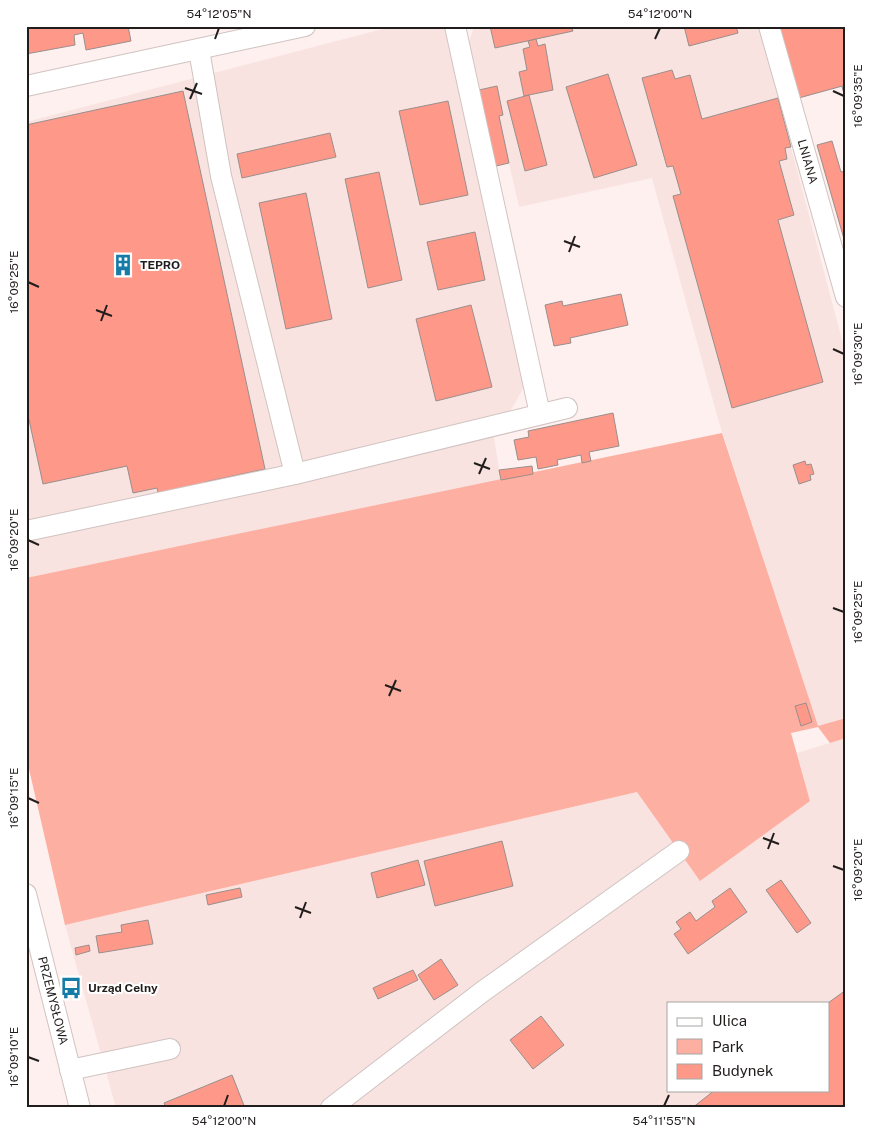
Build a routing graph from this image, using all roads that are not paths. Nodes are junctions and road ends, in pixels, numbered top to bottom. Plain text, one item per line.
1 (305, 26) edge
2 (455, 26) edge
3 (769, 26) edge
4 (200, 50) junction
5 (26, 86) edge
6 (846, 297) edge
7 (567, 408) dead end
8 (540, 414) junction
9 (295, 474) junction
10 (26, 531) edge
11 (679, 851) dead end
12 (26, 894) edge
13 (170, 1049) dead end
14 (70, 1070) junction
15 (80, 1108) edge
16 (331, 1108) edge

1 - 4 street
2 - 8 street
3 - 6 street, LNIANA
4 - 5 street
4 - 9 street
7 - 8 street
8 - 9 street
9 - 10 street
11 - 16 street
12 - 14 street, PRZEMYSŁOWA
13 - 14 street
14 - 15 street, PRZEMYSŁOWA

